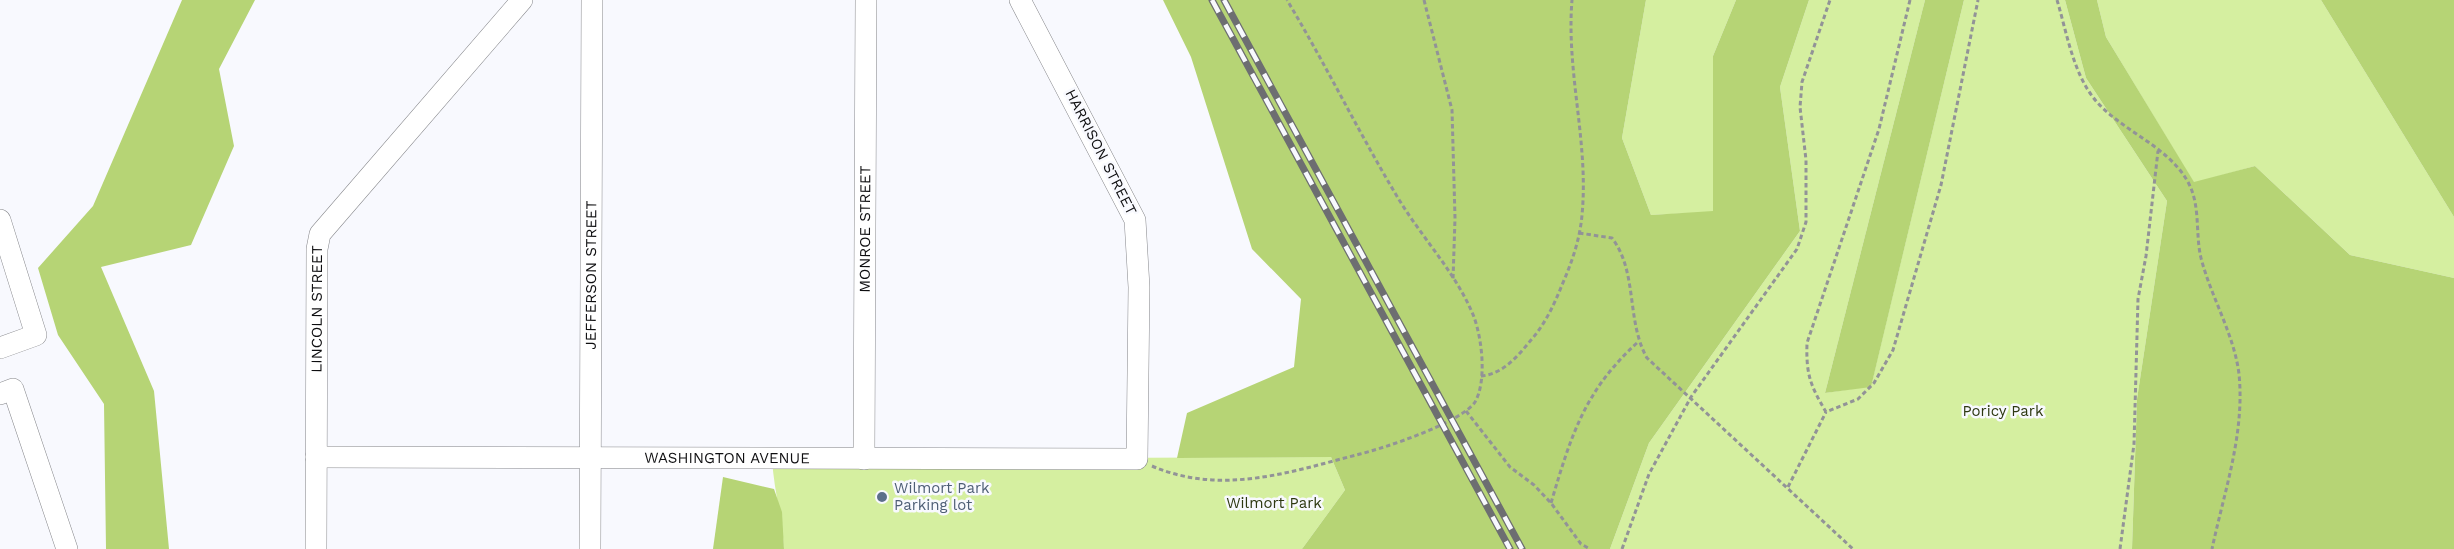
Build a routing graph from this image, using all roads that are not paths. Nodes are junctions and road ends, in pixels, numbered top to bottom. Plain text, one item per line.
1 (522, 0) edge
2 (592, 0) edge
3 (866, 0) edge
4 (1020, 0) edge
5 (0, 220) edge
6 (0, 348) edge
7 (0, 394) edge
8 (316, 457) junction
9 (590, 458) junction
10 (864, 459) junction
11 (1137, 459) joint
12 (67, 549) edge
13 (316, 549) edge
14 (590, 549) edge

1 - 8 street, LINCOLN STREET
2 - 9 street, JEFFERSON STREET
3 - 10 street, MONROE STREET
4 - 11 street, HARRISON STREET
5 - 6 street
7 - 12 street
8 - 9 street, WASHINGTON AVENUE
8 - 13 street, LINCOLN STREET
9 - 10 street, WASHINGTON AVENUE
9 - 14 street, JEFFERSON STREET
10 - 11 street, WASHINGTON AVENUE

